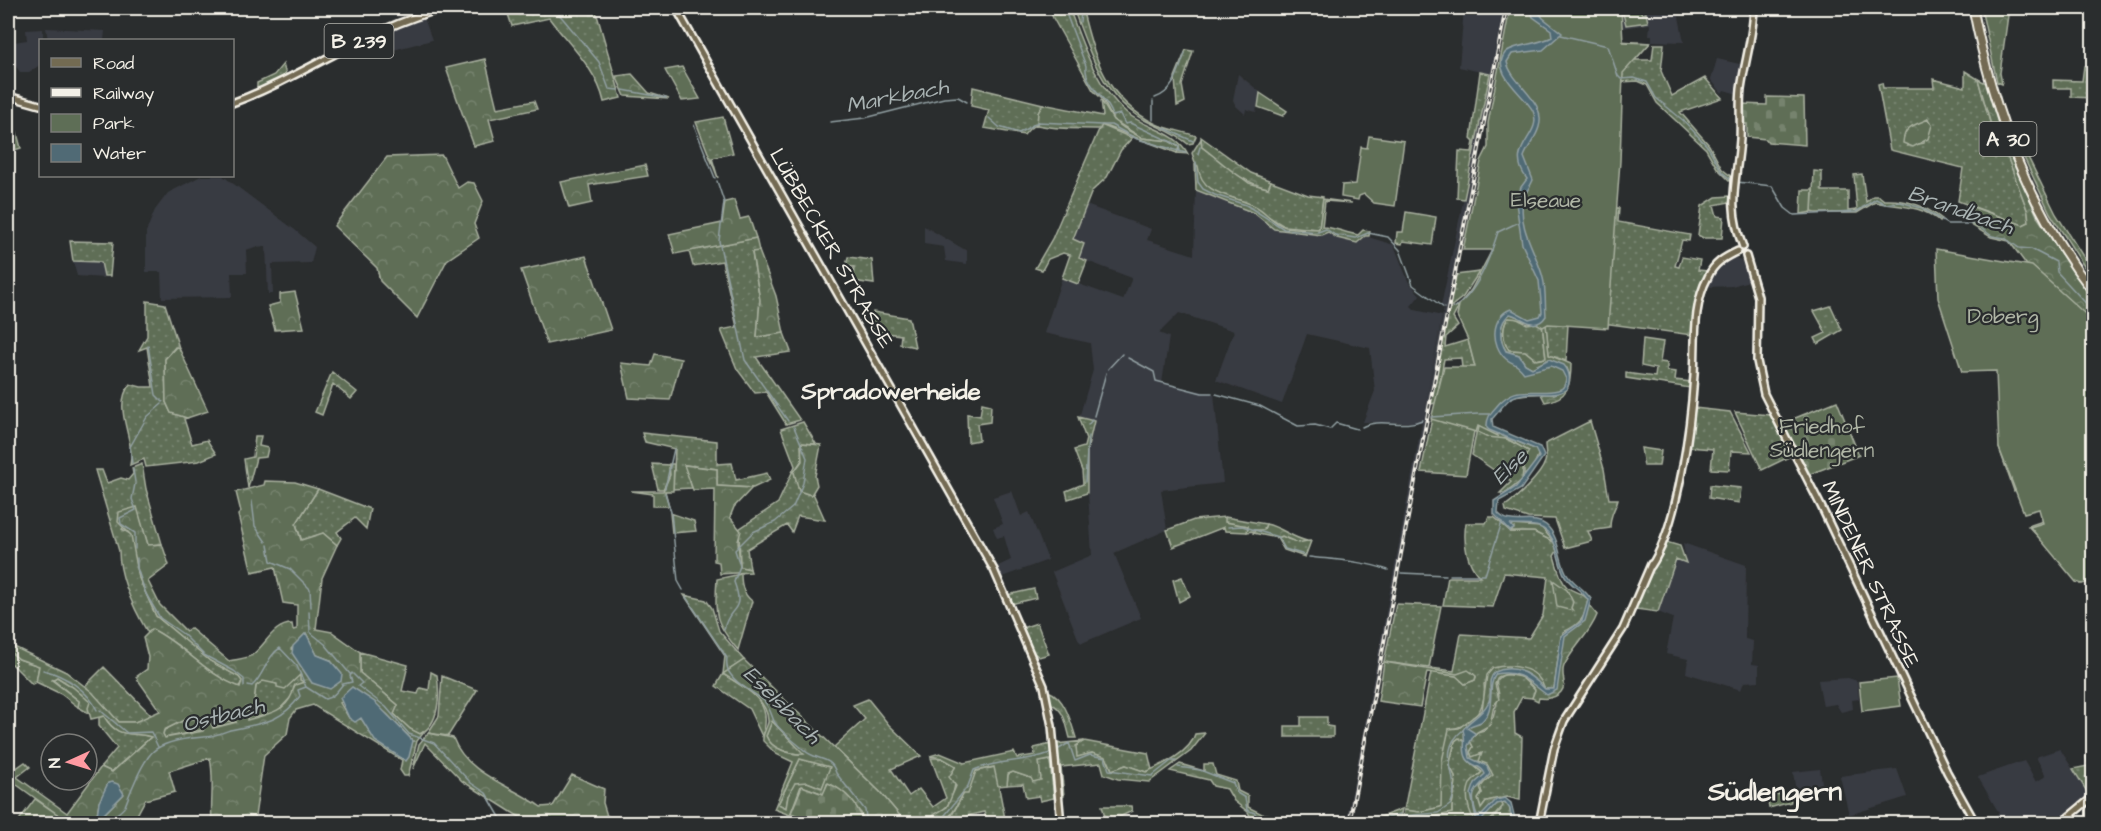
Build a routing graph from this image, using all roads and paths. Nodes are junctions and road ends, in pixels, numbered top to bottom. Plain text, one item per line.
1 (446, 8) edge
2 (678, 8) edge
3 (1754, 8) edge
4 (1975, 8) edge
5 (8, 96) edge
6 (234, 102) edge
7 (39, 105) edge
8 (1741, 252) junction
9 (2093, 290) edge
10 (2094, 796) edge
11 (1061, 824) edge
12 (1539, 824) edge
13 (1976, 824) edge
14 (2060, 824) edge

1 - 6 main road, B 239
2 - 11 main road, LÜBBECKER STRASSE
3 - 8 main road
4 - 9 highway, A 30
5 - 7 main road
8 - 12 main road
8 - 13 main road, MINDENER STRASSE
10 - 14 main road

